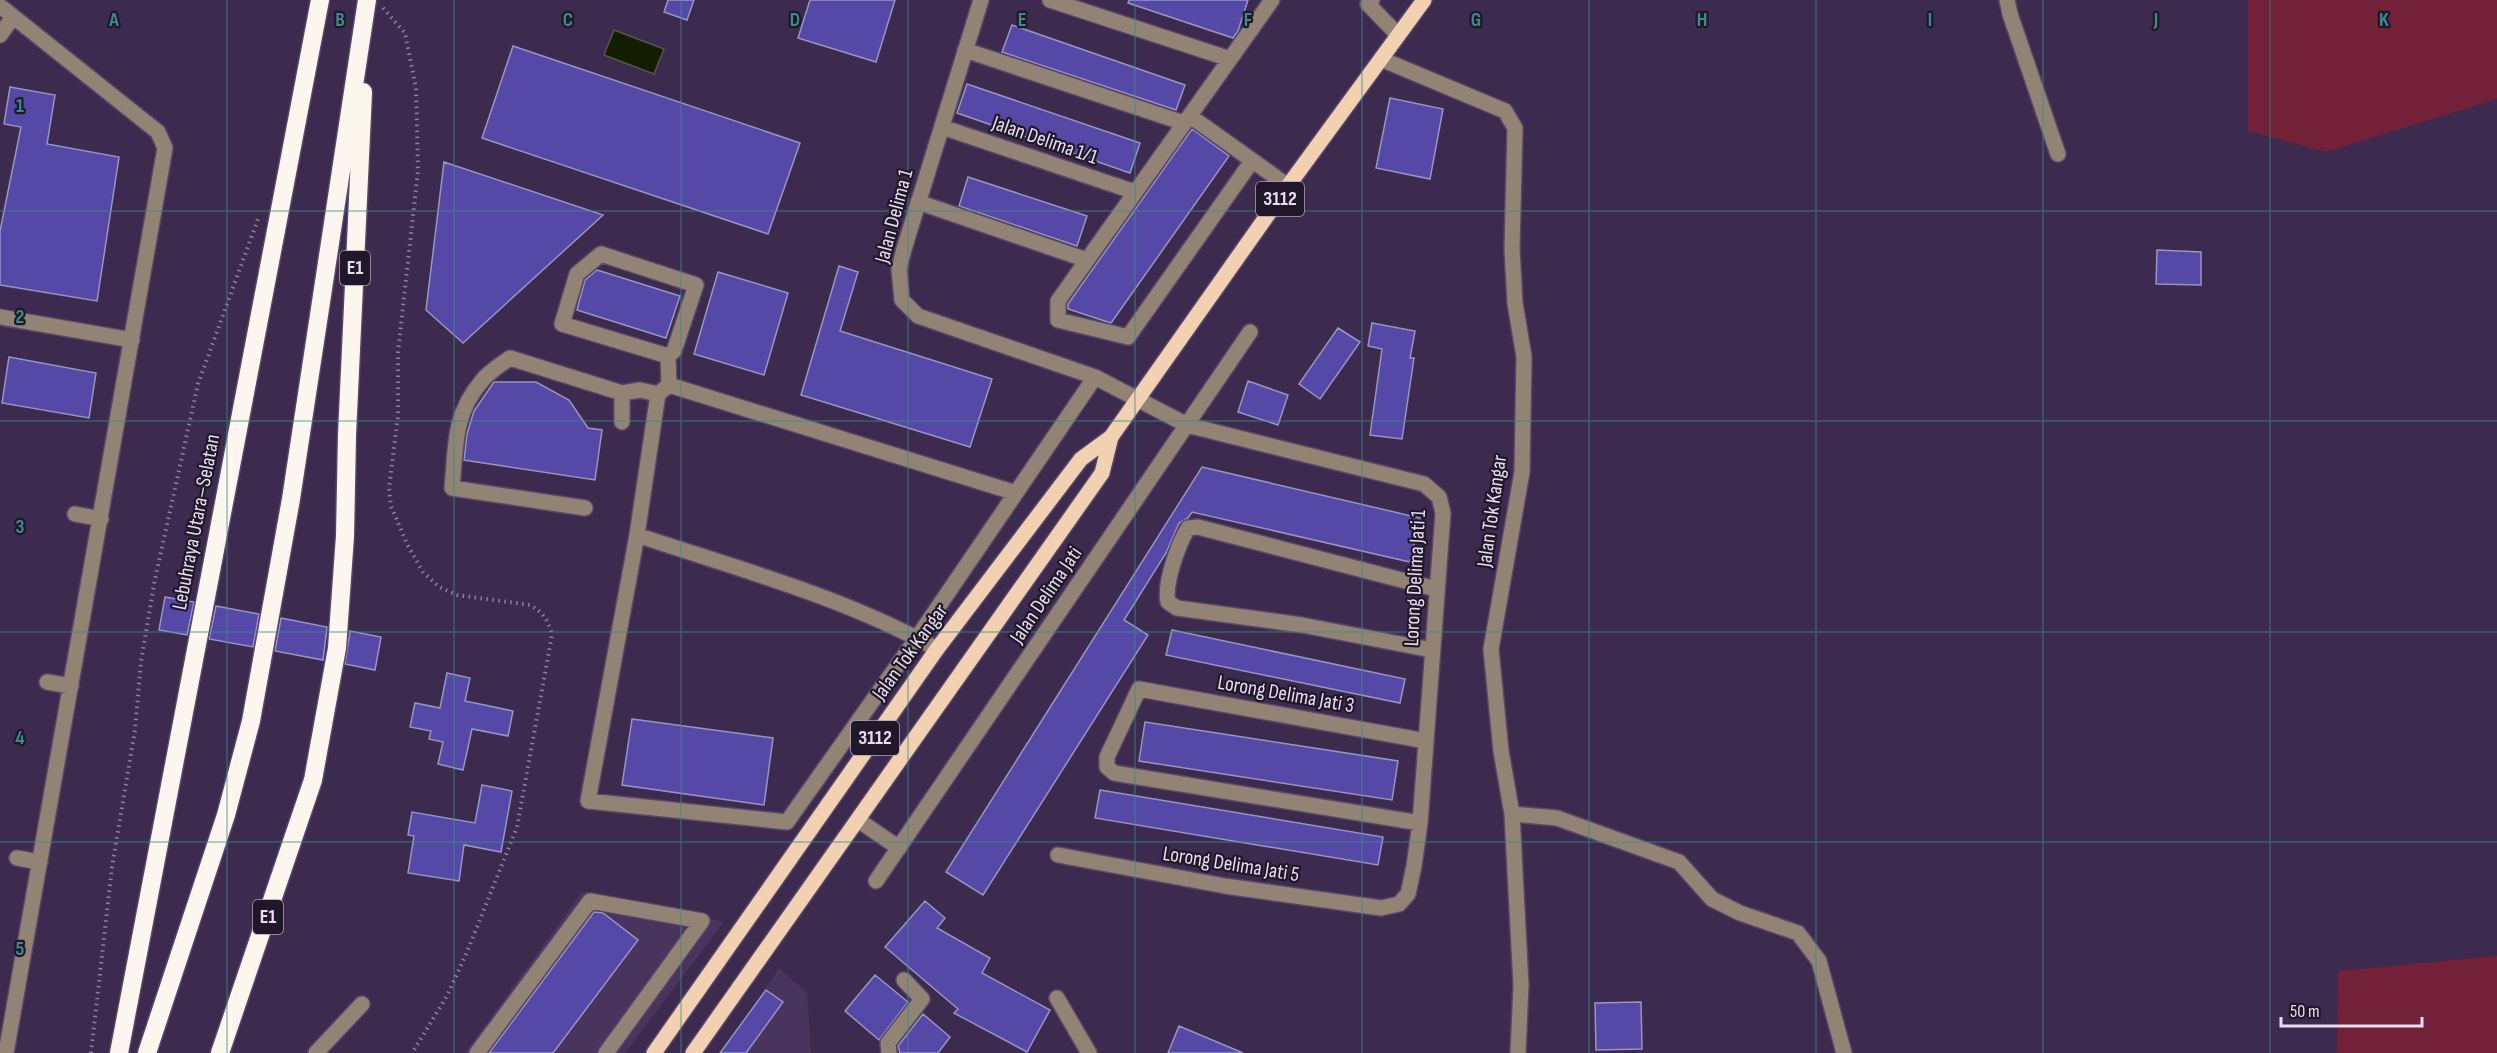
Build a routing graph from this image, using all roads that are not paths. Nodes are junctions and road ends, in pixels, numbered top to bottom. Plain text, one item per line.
1 (320, 0) edge
2 (981, 0) edge
3 (1050, 0) edge
4 (1272, 0) edge
5 (1372, 0) edge
6 (1424, 0) edge
7 (2007, 0) edge
8 (372, 2) edge
9 (0, 6) edge
10 (13, 16) junction
11 (0, 35) edge
12 (1398, 35) junction
13 (965, 50) junction
14 (1230, 59) junction
15 (1381, 59) junction
16 (1187, 119) junction
17 (942, 127) junction
18 (2058, 154) dead end
19 (1252, 160) junction
20 (1288, 186) junction
21 (1135, 192) junction
22 (918, 202) junction
23 (1087, 260) junction
24 (0, 317) edge
25 (1250, 332) dead end
26 (132, 340) junction
27 (668, 356) junction
28 (1095, 377) junction
29 (664, 389) junction
30 (622, 393) junction
31 (1138, 399) junction
32 (622, 422) dead end
33 (1187, 425) junction
34 (1111, 437) junction
35 (1016, 493) junction
36 (585, 508) dead end
37 (75, 514) dead end
38 (101, 519) junction
39 (637, 535) junction
40 (1436, 589) junction
41 (917, 638) junction
42 (937, 649) junction
43 (1432, 650) junction
44 (46, 682) dead end
45 (71, 686) junction
46 (1426, 741) junction
47 (1512, 814) junction
48 (858, 820) junction
49 (1420, 823) junction
50 (899, 848) junction
51 (1058, 855) dead end
52 (17, 858) dead end
53 (40, 862) junction
54 (876, 881) dead end
55 (1398, 904) joint
56 (903, 980) dead end
57 (1057, 998) dead end
58 (362, 1005) dead end
59 (5, 1035) edge
60 (6, 1053) edge
61 (118, 1053) edge
62 (147, 1053) edge
63 (220, 1053) edge
64 (316, 1053) edge
65 (477, 1053) edge
66 (606, 1053) edge
67 (654, 1053) edge
68 (693, 1053) edge
69 (889, 1053) edge
70 (1089, 1053) edge
71 (1518, 1053) edge
72 (1844, 1053) edge

1 - 61 highway, Lebuhraya Utara–Selatan
2 - 13 street, Jalan Delima 1
3 - 14 street
4 - 14 street
5 - 12 street
6 - 12 main road, Jalan Tok Kangar / 3112
7 - 18 street
8 - 62 highway
8 - 63 highway, E1
9 - 10 street
10 - 11 street
10 - 26 street
12 - 15 main road, Jalan Tok Kangar / 3112
13 - 16 street
13 - 17 street, Jalan Delima 1
14 - 16 street
15 - 20 main road, Jalan Tok Kangar / 3112
15 - 47 street, Jalan Tok Kangar
16 - 19 street
16 - 21 street
17 - 21 street, Jalan Delima 1/1
17 - 22 street, Jalan Delima 1
19 - 20 street
19 - 23 street
20 - 31 main road, Jalan Tok Kangar / 3112
21 - 23 street
22 - 23 street
22 - 28 street, Jalan Delima 1
24 - 26 street
25 - 33 street, Jalan Delima Jati
26 - 38 street
27 - 27 street
27 - 29 street
28 - 31 street, Jalan Delima 1
28 - 35 street
29 - 30 street
29 - 35 street
29 - 39 street
30 - 32 street
30 - 36 street
31 - 33 street, Lorong Delima Jati 1
31 - 34 main road, Jalan Tok Kangar / 3112
33 - 40 street, Lorong Delima Jati 1
33 - 50 street, Jalan Delima Jati
34 - 42 main road, Jalan Tok Kangar / 3112
34 - 48 main road, Jalan Tok Kangar / 3112
35 - 41 street
37 - 38 street
38 - 45 street
39 - 41 street
39 - 41 street
40 - 43 street, Lorong Delima Jati 1
40 - 43 street
41 - 42 street
42 - 67 main road, Jalan Tok Kangar / 3112
43 - 46 street, Lorong Delima Jati 1
44 - 45 street
45 - 53 street
46 - 49 street, Lorong Delima Jati 1
46 - 49 street, Lorong Delima Jati 3
47 - 71 street, Jalan Tok Kangar
47 - 72 street
48 - 50 street
48 - 68 main road, Jalan Tok Kangar / 3112
49 - 55 street, Lorong Delima Jati 1
50 - 54 street, Jalan Delima Jati
51 - 55 street, Lorong Delima Jati 5
52 - 53 street
53 - 59 street
56 - 69 street
57 - 70 street
58 - 64 street
59 - 60 street
65 - 66 street

